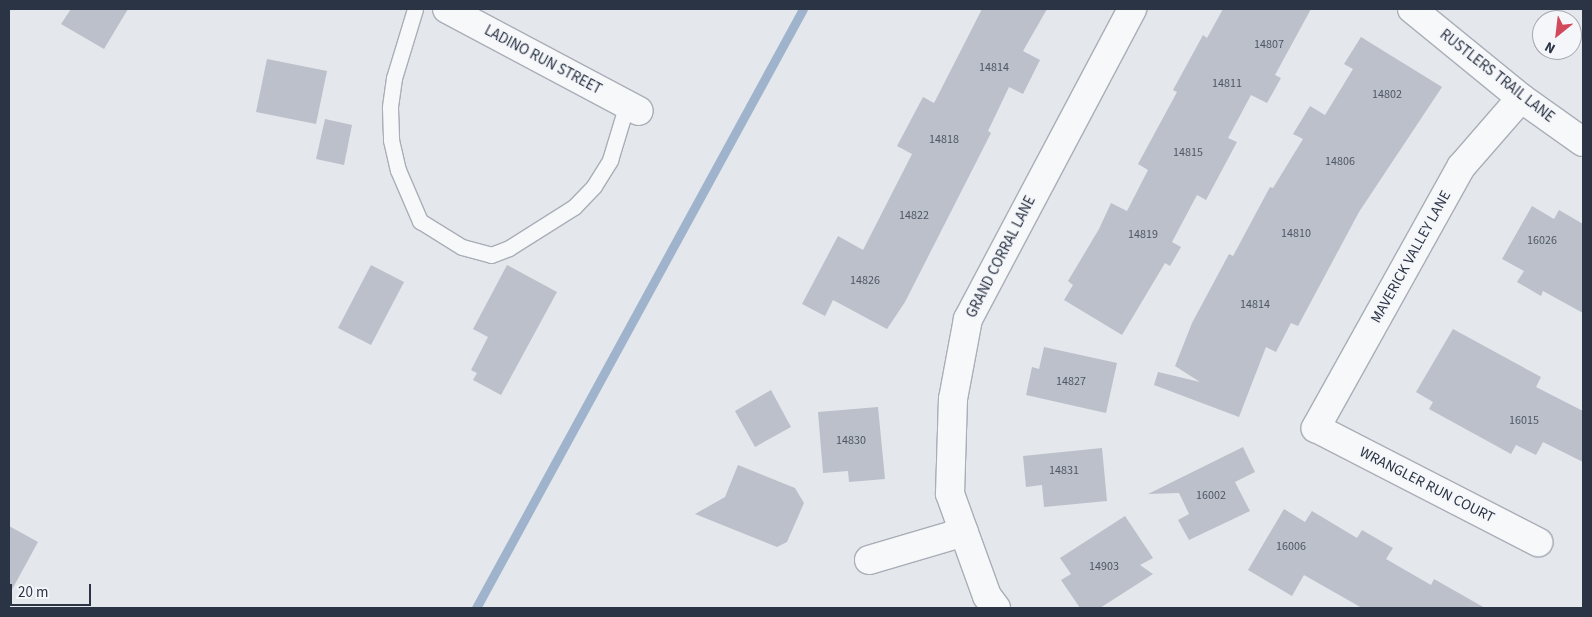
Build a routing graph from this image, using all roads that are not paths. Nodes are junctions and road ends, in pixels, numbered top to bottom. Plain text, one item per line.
1 (415, 9) edge
2 (447, 9) edge
3 (1132, 9) edge
4 (1412, 9) edge
5 (1521, 98) junction
6 (633, 108) joint
7 (1583, 142) edge
8 (1316, 428) joint
9 (964, 532) junction
10 (1538, 542) dead end
11 (869, 560) dead end
12 (996, 608) edge

1 - 6 lane
2 - 6 street, LADINO RUN STREET
3 - 9 street, GRAND CORRAL LANE
4 - 5 street, RUSTLERS TRAIL LANE
5 - 7 street, RUSTLERS TRAIL LANE
5 - 8 street, MAVERICK VALLEY LANE
8 - 10 street, WRANGLER RUN COURT
9 - 11 street
9 - 12 street, GRAND CORRAL LANE

